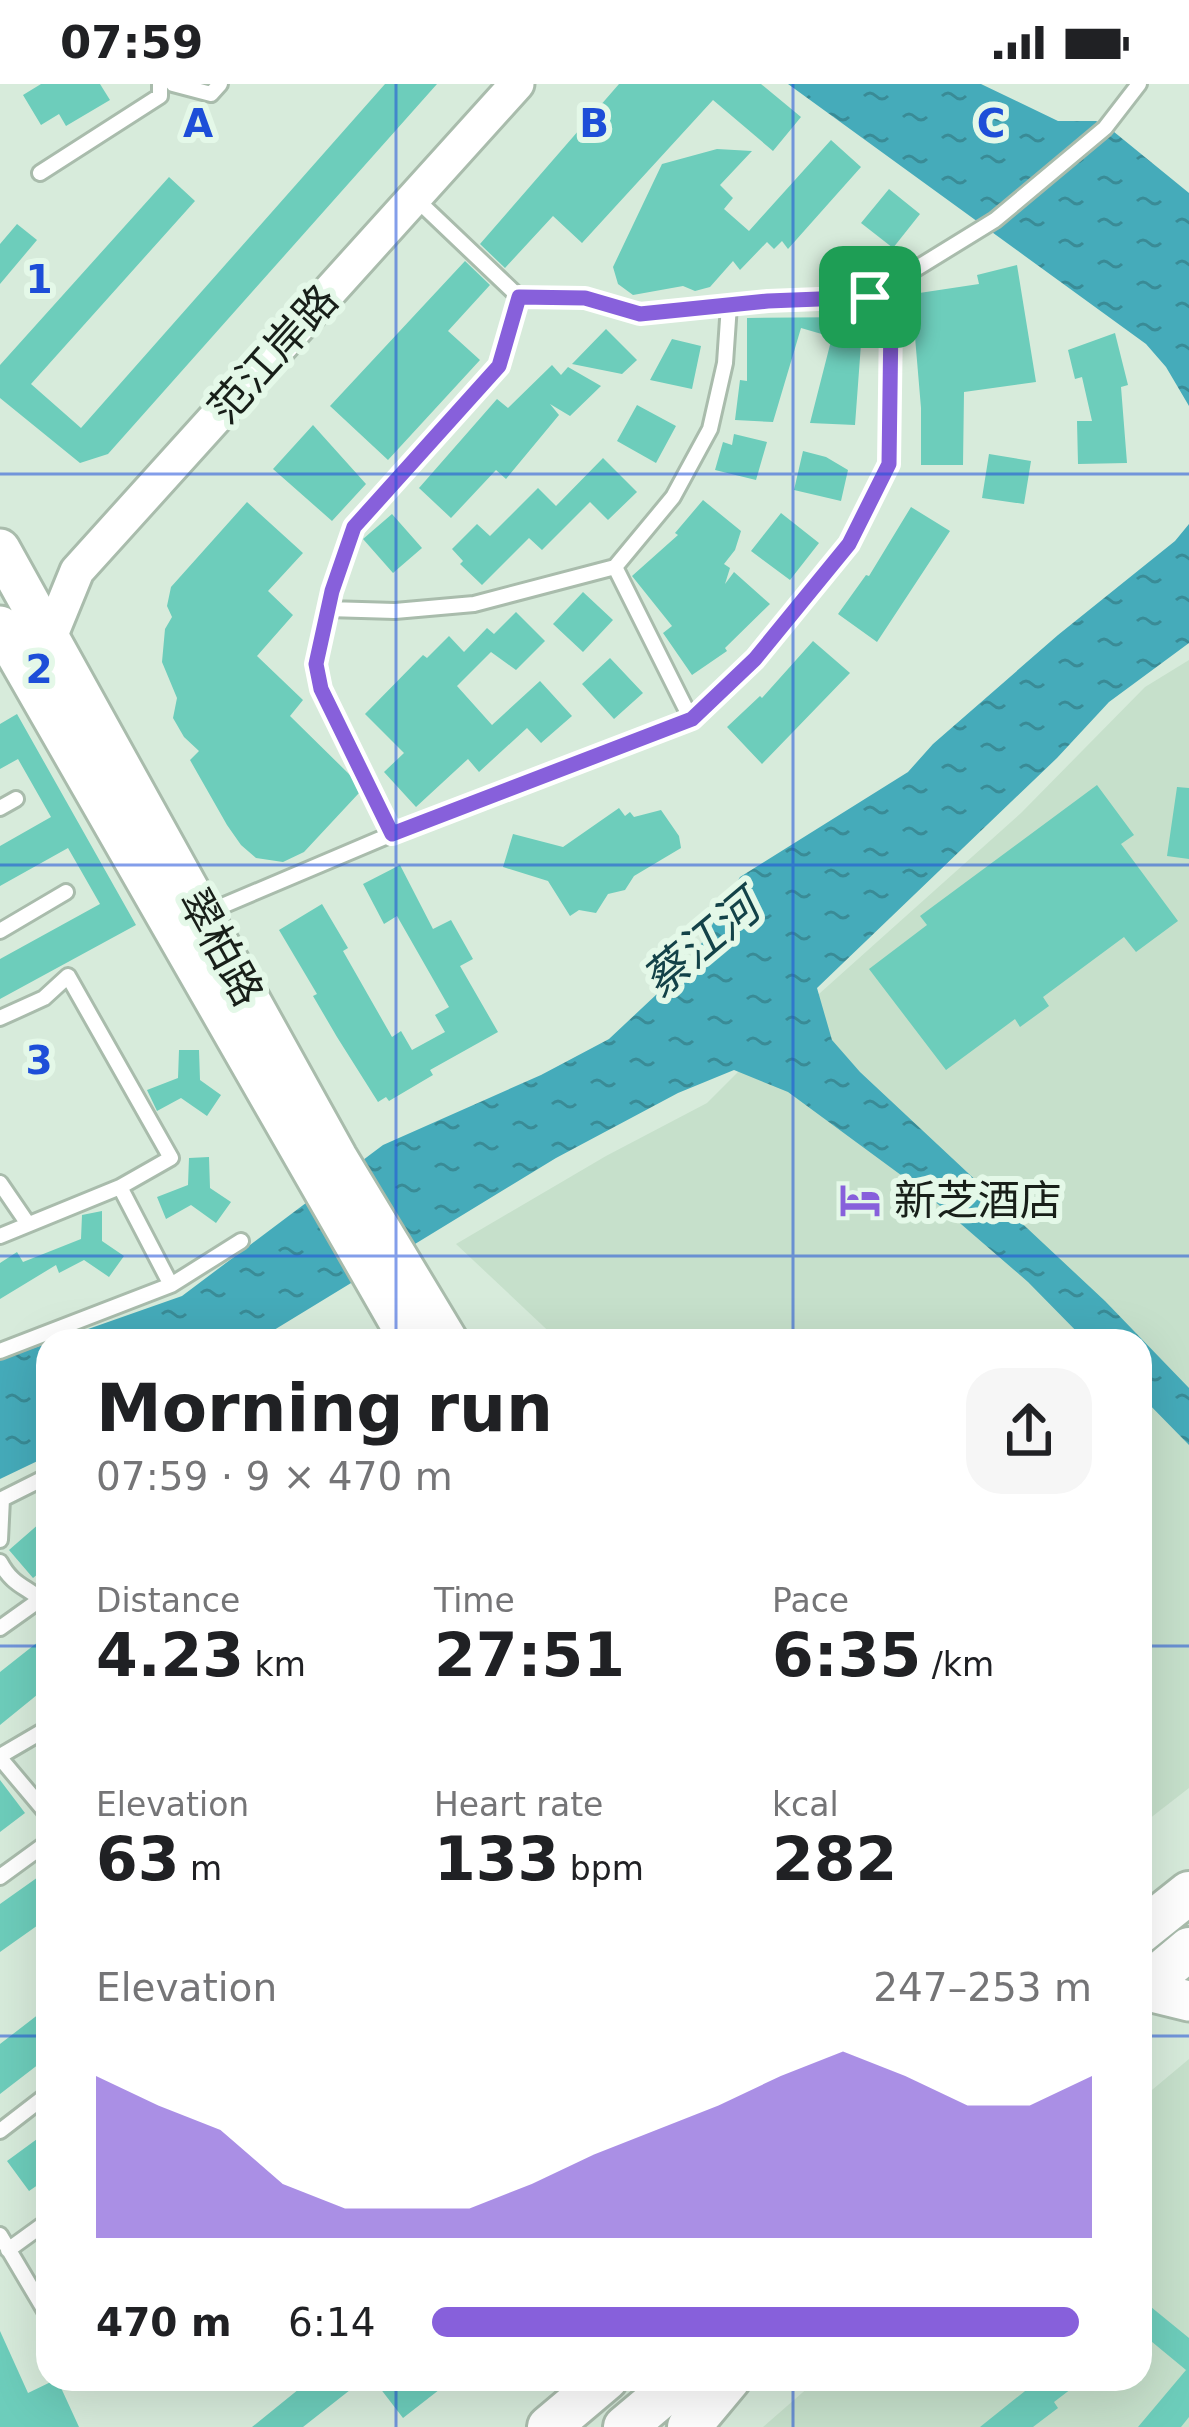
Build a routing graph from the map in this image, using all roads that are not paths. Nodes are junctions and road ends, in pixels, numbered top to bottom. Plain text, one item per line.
1 (160, 84) edge
2 (173, 84) edge
3 (220, 84) edge
4 (517, 84) edge
5 (1139, 84) edge
6 (40, 173) dead end
7 (414, 197) junction
8 (519, 297) junction
9 (870, 297) junction
10 (729, 305) junction
11 (0, 549) edge
12 (615, 567) junction
13 (328, 609) junction
14 (0, 626) edge
15 (50, 637) junction
16 (692, 719) junction
17 (16, 799) dead end
18 (0, 808) edge
19 (392, 834) junction
20 (66, 892) dead end
21 (203, 914) junction
22 (0, 931) edge
23 (0, 1018) edge
24 (325, 1163) junction
25 (0, 1183) edge
26 (120, 1186) junction
27 (28, 1224) junction
28 (0, 1236) edge
29 (241, 1241) dead end
30 (171, 1285) junction
31 (401, 1293) junction
32 (57, 1329) edge
33 (408, 1329) edge
34 (436, 1329) edge
35 (36, 1337) edge
36 (0, 1351) edge
37 (36, 1482) edge
38 (1, 1500) edge
39 (0, 1540) edge
40 (0, 1562) edge
41 (36, 1595) edge
42 (36, 1606) edge
43 (0, 1628) edge
44 (36, 1735) edge
45 (0, 1757) edge
46 (36, 1800) edge
47 (36, 1851) edge
48 (0, 1877) edge
49 (1189, 1893) edge
50 (1152, 1922) edge
51 (36, 2103) edge
52 (0, 2131) edge
53 (36, 2230) edge
54 (0, 2234) edge
55 (8, 2250) junction
56 (36, 2296) edge
57 (592, 2391) edge
58 (668, 2391) edge
59 (719, 2391) edge
60 (549, 2427) edge
61 (626, 2427) edge
62 (689, 2427) edge

1 - 6 lane
2 - 3 lane
4 - 7 street, 范江岸路
5 - 9 lane
7 - 8 lane
7 - 15 street, 范江岸路
8 - 10 lane
8 - 13 lane
9 - 10 lane
9 - 16 lane
10 - 12 lane
11 - 15 main road, 翠柏路
12 - 13 lane
12 - 16 lane
13 - 19 lane
14 - 24 main road, 翠柏路
15 - 21 main road, 翠柏路
16 - 19 lane
17 - 18 lane
19 - 21 lane
20 - 22 lane
21 - 24 main road, 翠柏路
23 - 26 lane
24 - 31 main road, 翠柏路
25 - 27 lane
26 - 27 lane
26 - 30 lane
27 - 28 lane
29 - 30 lane
30 - 32 lane
31 - 33 main road, 翠柏路
31 - 34 main road, 翠柏路
35 - 36 lane
37 - 38 lane
38 - 39 lane
40 - 41 lane
42 - 43 lane
44 - 45 lane
45 - 46 lane
47 - 48 lane
49 - 50 main road
51 - 52 lane
53 - 55 lane
54 - 55 lane
55 - 56 lane
57 - 60 main road
58 - 61 main road
59 - 62 main road

